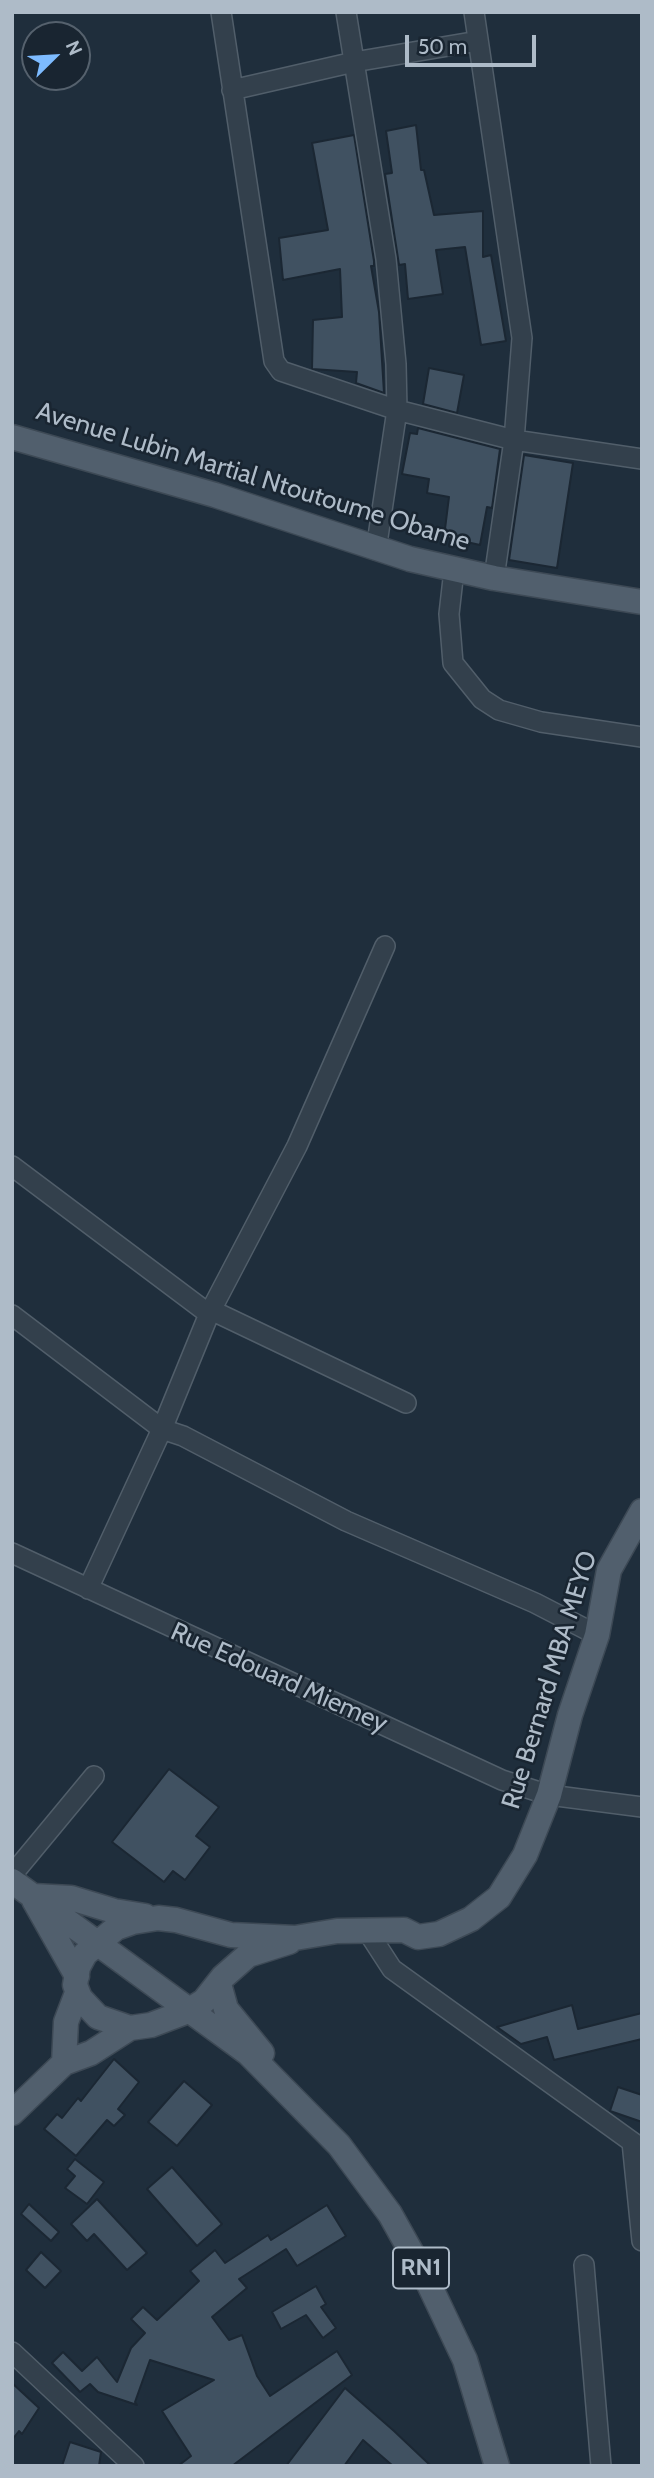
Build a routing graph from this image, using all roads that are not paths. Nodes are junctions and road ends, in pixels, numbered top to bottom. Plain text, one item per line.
1 (221, 12) edge
2 (346, 12) edge
3 (474, 12) edge
4 (478, 41) junction
5 (354, 62) junction
6 (232, 90) junction
7 (397, 410) junction
8 (12, 437) edge
9 (514, 440) junction
10 (642, 459) edge
11 (376, 550) junction
12 (454, 570) junction
13 (494, 578) junction
14 (642, 602) edge
15 (642, 737) edge
16 (385, 946) dead end
17 (12, 1166) edge
18 (210, 1312) junction
19 (12, 1315) edge
20 (406, 1403) dead end
21 (162, 1429) junction
22 (642, 1511) edge
23 (12, 1553) edge
24 (88, 1589) junction
25 (597, 1636) junction
26 (94, 1776) dead end
27 (549, 1795) junction
28 (642, 1807) edge
29 (12, 1875) edge
30 (12, 1881) edge
31 (33, 1896) junction
32 (158, 1918) junction
33 (194, 1925) junction
34 (368, 1932) junction
35 (295, 1938) junction
36 (97, 1941) junction
37 (226, 1977) junction
38 (77, 1984) junction
39 (188, 2011) junction
40 (140, 2027) junction
41 (64, 2063) junction
42 (295, 2099) junction
43 (12, 2113) edge
44 (637, 2145) edge
45 (642, 2241) edge
46 (584, 2265) dead end
47 (12, 2352) edge
48 (135, 2466) edge
49 (497, 2466) edge
50 (601, 2466) edge

1 - 6 street
2 - 5 street
3 - 4 street
4 - 5 street
4 - 9 street
5 - 6 street
5 - 7 street
6 - 7 street
7 - 9 street
7 - 11 street
8 - 11 main road, Avenue Lubin Martial Ntoutoume Obame
9 - 10 street
9 - 13 street
11 - 12 main road, Avenue Lubin Martial Ntoutoume Obame
12 - 13 main road, Avenue Lubin Martial Ntoutoume Obame
12 - 15 street
13 - 14 main road, Avenue Lubin Martial Ntoutoume Obame
16 - 18 street
17 - 18 street
18 - 20 street
18 - 21 street
19 - 21 street
21 - 24 street
21 - 25 street
22 - 25 main road, Rue Bernard MBA MEYO
23 - 24 street, Rue Edouard Miemey
24 - 27 street, Rue Edouard Miemey
25 - 27 main road, Rue Bernard MBA MEYO
26 - 29 street
27 - 28 street, Rue Edouard Miemey
27 - 34 main road, Rue Bernard MBA MEYO
30 - 31 main road, RN1
31 - 32 main road
31 - 36 main road, RN1
31 - 38 main road
32 - 33 main road
32 - 36 main road
33 - 35 main road
33 - 37 main road
34 - 35 main road, Rue Bernard MBA MEYO
34 - 44 street
35 - 37 main road
36 - 38 main road
36 - 39 main road, RN1
37 - 39 main road
37 - 42 main road
38 - 40 main road
38 - 41 main road
39 - 40 main road
39 - 42 main road, RN1
40 - 41 main road
40 - 42 main road
41 - 43 main road
42 - 49 main road, RN1
44 - 45 street
46 - 50 street
47 - 48 street

